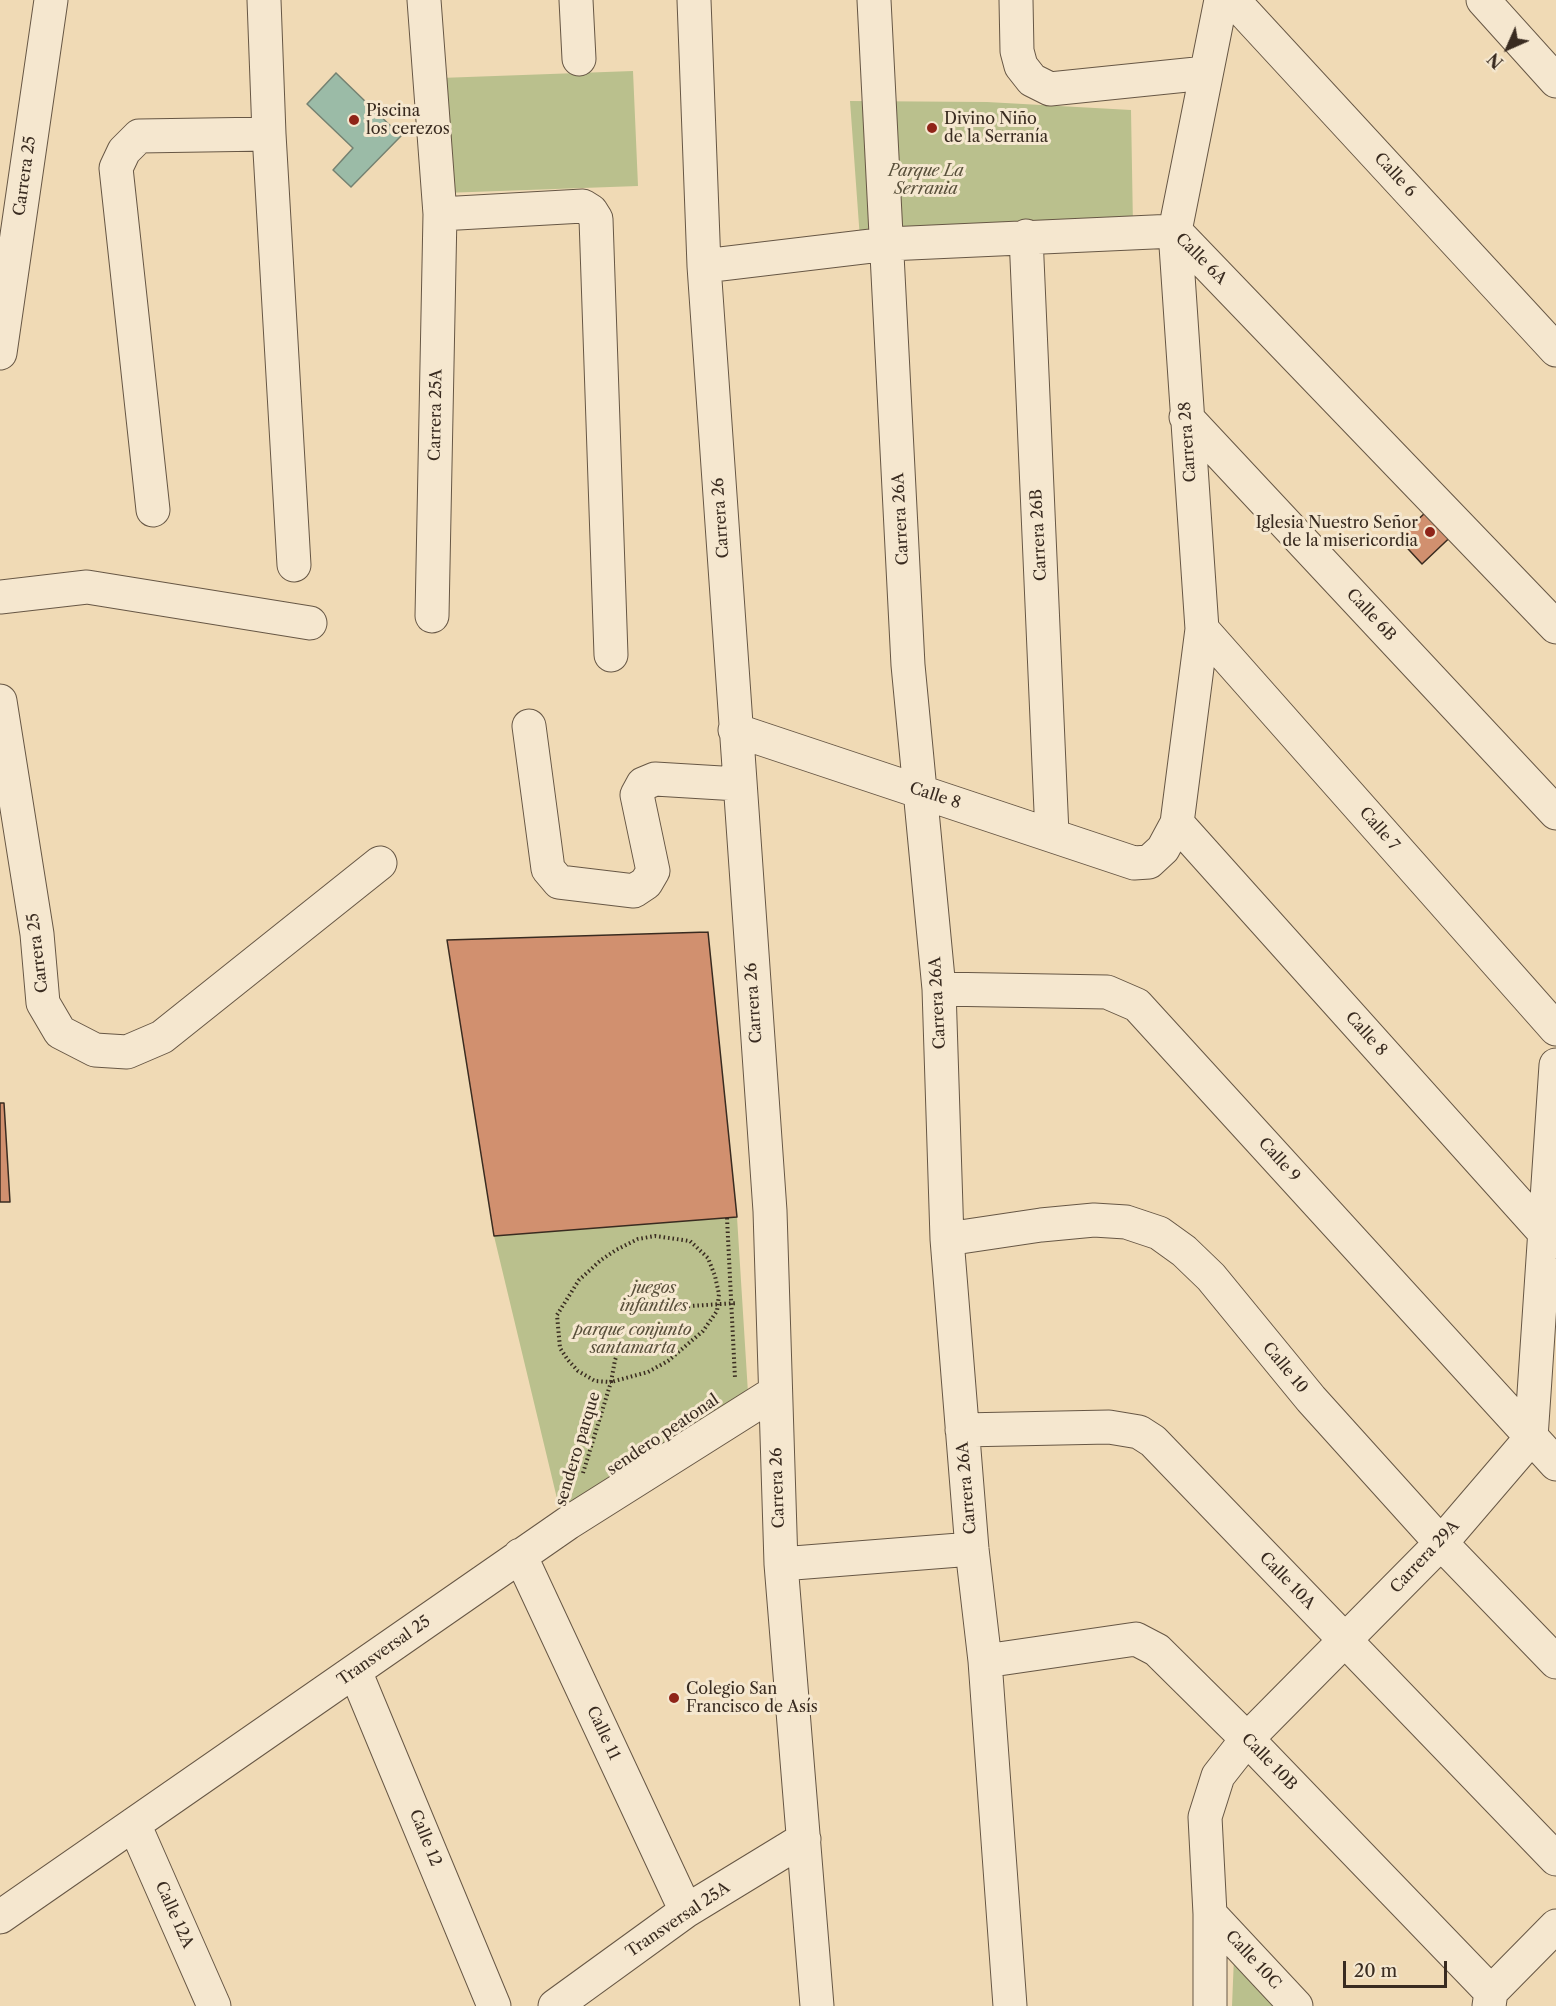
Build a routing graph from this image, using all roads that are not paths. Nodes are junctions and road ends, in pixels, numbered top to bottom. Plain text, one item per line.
1 (51, 0) edge
2 (264, 0) edge
3 (424, 0) edge
4 (576, 0) edge
5 (694, 0) edge
6 (874, 0) edge
7 (1016, 0) edge
8 (1221, 0) edge
9 (1233, 0) edge
10 (1483, 0) edge
11 (579, 59) dead end
12 (1206, 73) junction
13 (1556, 81) edge
14 (269, 134) junction
15 (440, 214) junction
16 (1175, 231) junction
17 (1026, 236) junction
18 (888, 244) junction
19 (704, 266) junction
20 (1556, 350) edge
21 (0, 353) edge
22 (1186, 417) junction
23 (153, 510) dead end
24 (294, 565) dead end
25 (0, 597) edge
26 (432, 616) dead end
27 (310, 623) dead end
28 (1556, 627) edge
29 (1202, 629) junction
30 (611, 655) dead end
31 (0, 701) edge
32 (529, 726) dead end
33 (735, 730) junction
34 (738, 784) junction
35 (919, 791) junction
36 (1556, 813) edge
37 (1177, 823) junction
38 (1052, 834) junction
39 (380, 863) dead end
40 (1134, 863) joint
41 (939, 989) junction
42 (1556, 1029) edge
43 (1556, 1065) edge
44 (947, 1239) junction
45 (1550, 1240) edge
46 (774, 1393) junction
47 (962, 1430) junction
48 (1531, 1438) junction
49 (1556, 1464) edge
50 (1441, 1543) junction
51 (972, 1549) junction
52 (520, 1555) junction
53 (781, 1564) junction
54 (1344, 1641) junction
55 (985, 1661) junction
56 (1556, 1662) edge
57 (355, 1671) junction
58 (1247, 1739) junction
59 (134, 1824) junction
60 (804, 1839) junction
61 (1556, 1859) edge
62 (686, 1911) junction
63 (1210, 1914) junction
64 (0, 1917) edge
65 (1556, 1926) edge
66 (1490, 1999) edge
67 (214, 2006) edge
68 (494, 2006) edge
69 (555, 2006) edge
70 (817, 2006) edge
71 (1010, 2006) edge
72 (1210, 2006) edge
73 (1296, 2006) edge

1 - 21 street, Carrera 25
2 - 14 street
3 - 15 street, Carrera 25A
4 - 11 street
5 - 19 street, Carrera 26
6 - 18 street, Carrera 26A
7 - 12 street
8 - 12 street, Carrera 28
9 - 20 street, Calle 6
10 - 13 street
12 - 16 street, Carrera 28
14 - 23 street
14 - 24 street
15 - 26 street, Carrera 25A
15 - 30 street
16 - 17 street, Calle 6A
16 - 22 street, Carrera 28
16 - 28 street, Calle 6A
17 - 18 street, Calle 6A
17 - 38 street, Carrera 26B
18 - 19 street, Calle 6A
18 - 35 street, Carrera 26A
19 - 33 street, Carrera 26
22 - 29 street, Carrera 28
22 - 36 street, Calle 6B
25 - 27 street
29 - 37 street, Carrera 28
29 - 42 street, Calle 7
31 - 39 street, Carrera 25
32 - 34 street
33 - 34 street, Carrera 26
33 - 35 street, Calle 8
34 - 46 street, Carrera 26
35 - 38 street, Calle 8
35 - 41 street, Carrera 26A
37 - 40 street, Carrera 28
37 - 45 street, Calle 8
38 - 40 street, Calle 8
41 - 44 street, Carrera 26A
41 - 48 street, Calle 9
43 - 45 street
44 - 47 street, Carrera 26A
44 - 50 street, Calle 10
45 - 48 street
46 - 52 street, Transversal 25
46 - 53 street, Carrera 26
47 - 51 street, Carrera 26A
47 - 54 street, Calle 10A
48 - 49 street, Calle 9
48 - 50 street, Carrera 29A
50 - 54 street, Carrera 29A
50 - 56 street, Calle 10
51 - 53 street
51 - 55 street, Carrera 26A
52 - 57 street, Transversal 25
52 - 62 street, Calle 11
53 - 60 street, Carrera 26
54 - 58 street, Carrera 29A
54 - 61 street, Calle 10A
55 - 58 street, Calle 10B
55 - 71 street, Carrera 26A
57 - 59 street, Transversal 25
57 - 68 street, Calle 12
58 - 63 street, Carrera 29A
58 - 66 street, Calle 10B
59 - 64 street, Transversal 25
59 - 67 street, Calle 12A
60 - 62 street, Transversal 25A
60 - 70 street, Carrera 26
62 - 69 street, Transversal 25A
63 - 72 street, Carrera 29A
63 - 73 street, Calle 10C
65 - 66 street

